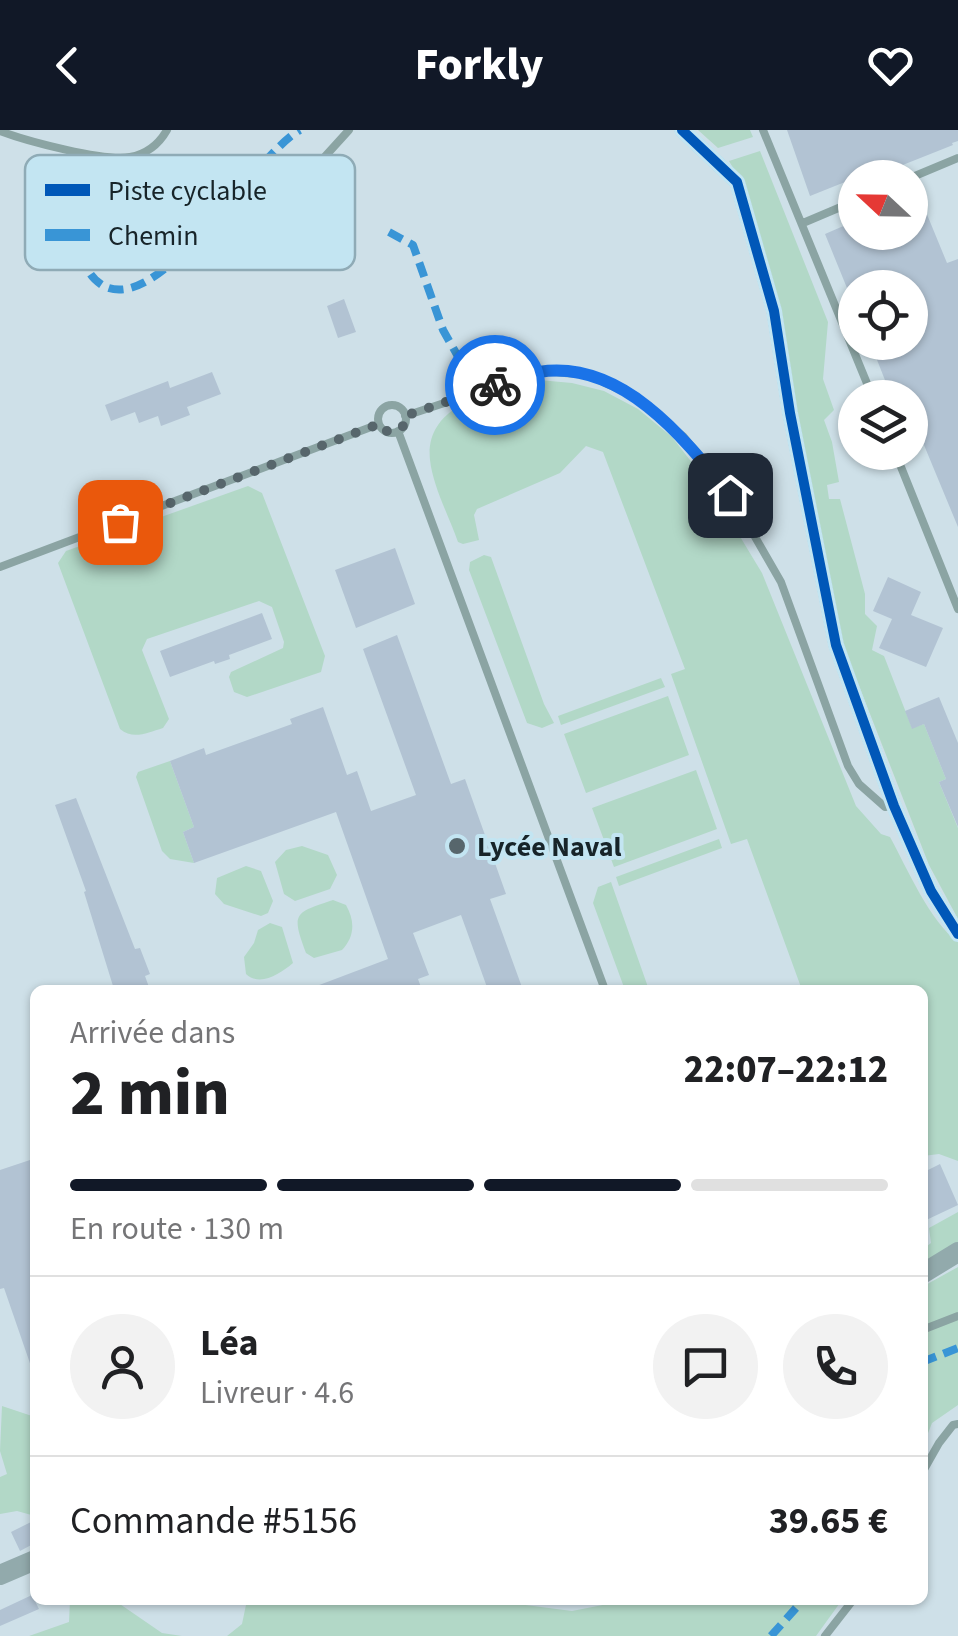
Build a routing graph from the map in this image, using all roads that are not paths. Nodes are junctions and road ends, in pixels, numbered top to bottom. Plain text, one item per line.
1 (166, 130) edge
2 (349, 130) edge
3 (682, 130) edge
4 (764, 130) edge
5 (0, 131) edge
6 (96, 155) edge
7 (139, 155) edge
8 (326, 155) edge
9 (958, 158) edge
10 (928, 170) edge
11 (838, 208) edge
12 (803, 223) junction
13 (866, 380) edge
14 (405, 416) junction
15 (379, 424) junction
16 (398, 431) junction
17 (902, 470) edge
18 (0, 567) edge
19 (958, 609) edge
20 (894, 806) junction
21 (958, 934) edge
22 (604, 985) edge
23 (958, 1252) edge
24 (928, 1270) edge
25 (958, 1316) edge
26 (928, 1328) edge
27 (958, 1424) edge
28 (928, 1462) edge
29 (30, 1562) edge
30 (0, 1575) edge
31 (849, 1605) edge
32 (826, 1636) edge

1 - 7 lane
2 - 8 lane
3 - 20 street
4 - 12 lane
5 - 6 lane
9 - 10 lane
11 - 12 lane
12 - 13 lane
14 - 15 lane
14 - 16 lane
14 - 20 lane
15 - 16 lane
15 - 18 lane
16 - 22 lane
17 - 19 lane
20 - 21 street
23 - 24 street
25 - 26 lane
27 - 28 lane
29 - 30 street
31 - 32 lane

